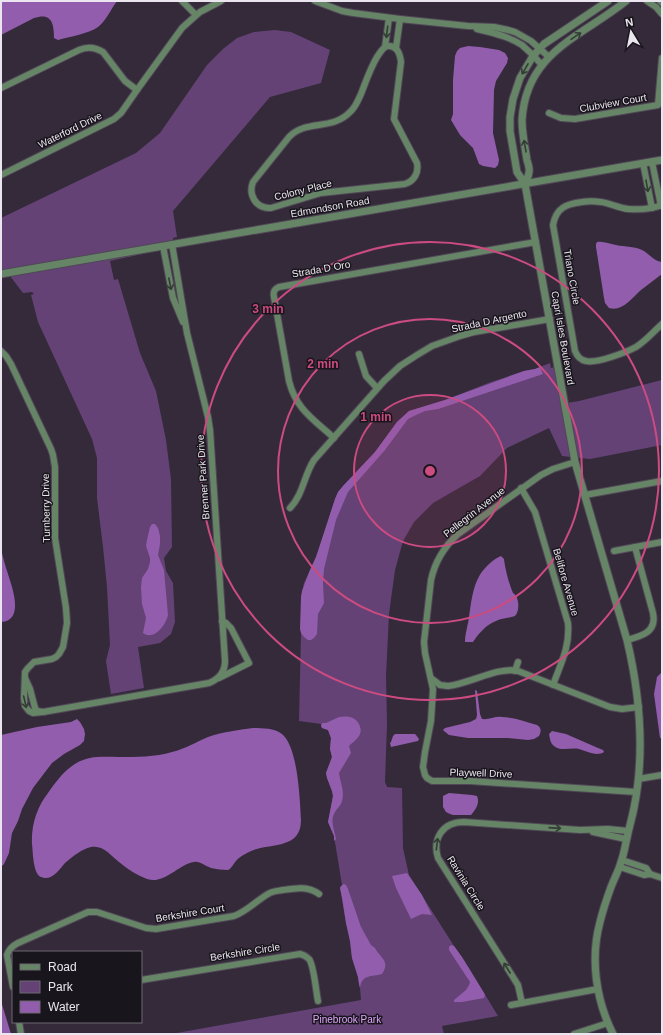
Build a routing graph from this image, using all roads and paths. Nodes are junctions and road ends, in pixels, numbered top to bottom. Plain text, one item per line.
1 (182, 1) edge
2 (221, 1) edge
3 (315, 1) edge
4 (608, 1) edge
5 (626, 1) edge
6 (647, 1) edge
7 (660, 1) edge
8 (662, 3) edge
9 (662, 14) edge
10 (196, 15) junction
11 (389, 18) junction
12 (400, 19) junction
13 (468, 26) junction
14 (385, 47) junction
15 (396, 48) junction
16 (540, 48) junction
17 (533, 56) junction
18 (549, 57) junction
19 (662, 58) edge
20 (542, 65) junction
21 (1, 88) edge
22 (137, 90) junction
23 (549, 112) dead end
24 (510, 129) junction
25 (523, 129) junction
26 (662, 160) edge
27 (652, 162) junction
28 (643, 163) junction
29 (1, 176) edge
30 (525, 184) junction
31 (661, 206) edge
32 (652, 208) junction
33 (536, 242) junction
34 (172, 244) junction
35 (163, 246) junction
36 (1, 274) edge
37 (550, 319) junction
38 (662, 324) edge
39 (187, 333) junction
40 (1, 351) edge
41 (359, 354) dead end
42 (377, 388) junction
43 (334, 438) junction
44 (575, 462) junction
45 (662, 480) edge
46 (521, 488) junction
47 (585, 495) junction
48 (290, 508) dead end
49 (662, 542) edge
50 (635, 547) junction
51 (614, 551) dead end
52 (222, 622) junction
53 (627, 640) junction
54 (518, 662) dead end
55 (515, 671) junction
56 (432, 679) junction
57 (216, 680) junction
58 (552, 685) junction
59 (639, 707) junction
60 (662, 775) edge
61 (638, 779) junction
62 (636, 792) junction
63 (580, 830) junction
64 (628, 831) junction
65 (626, 839) junction
66 (621, 864) junction
67 (662, 878) edge
68 (319, 894) dead end
69 (142, 980) edge
70 (12, 982) edge
71 (598, 990) junction
72 (318, 1001) dead end
73 (522, 1003) junction
74 (511, 1005) dead end
75 (19, 1023) edge
76 (608, 1023) junction
77 (21, 1034) edge
78 (574, 1034) edge
79 (613, 1034) edge

1 - 10 street
2 - 10 street, Waterford Drive
3 - 11 street
4 - 16 street, Capri Isles Boulevard
18 -> 5 street, Capri Isles Boulevard
6 - 9 street
7 - 8 street
10 - 22 street, Waterford Drive
11 - 12 street
11 -> 14 street, Colony Place
12 - 13 street
12 - 15 street, Colony Place
13 - 16 street
13 - 17 street
14 - 15 street
14 - 15 street, Colony Place
16 - 17 street, Capri Isles Boulevard
16 - 18 street
17 - 20 street
17 -> 24 street, Capri Isles Boulevard
18 - 20 street, Capri Isles Boulevard
19 - 23 street, Clubview Court
20 - 25 street, Capri Isles Boulevard
21 - 22 street
22 - 29 street, Waterford Drive
24 - 25 street
24 - 30 street, Capri Isles Boulevard
30 -> 25 street, Capri Isles Boulevard
26 - 27 street, Edmondson Road
27 - 28 street, Edmondson Road
27 - 31 street
28 - 30 street, Edmondson Road
28 -> 32 street
30 - 33 street, Capri Isles Boulevard
30 - 34 street, Edmondson Road
31 - 32 street, Triano Circle
32 - 38 street, Triano Circle
33 - 37 street, Capri Isles Boulevard
33 - 43 street, Strada D Oro
34 - 35 street, Edmondson Road
34 - 39 street, Brenner Park Drive
35 - 36 street, Edmondson Road
35 -> 39 street, Brenner Park Drive
37 - 42 street, Strada D Argento
37 - 44 street, Capri Isles Boulevard
39 - 52 street, Brenner Park Drive
40 - 57 street, Turnberry Drive
41 - 42 street
42 - 43 street, Strada D Argento
43 - 48 street, Strada D Argento
44 - 46 street, Pellegrin Avenue
44 - 47 street, Capri Isles Boulevard
45 - 47 street
46 - 56 street, Pellegrin Avenue
46 - 58 street, Belifore Avenue
47 - 53 street, Capri Isles Boulevard
49 - 50 street
50 - 51 street
50 - 53 street
52 - 57 street, Brenner Park Drive
52 - 57 street
53 - 59 street, Capri Isles Boulevard
54 - 55 street
55 - 56 street
55 - 58 street
56 - 62 street, Playwell Drive
58 - 59 street
59 - 61 street, Capri Isles Boulevard
60 - 61 street
61 - 62 street, Capri Isles Boulevard
62 - 64 street, Capri Isles Boulevard
63 - 64 street, Ravinia Circle
63 - 65 street, Ravinia Circle
73 -> 63 street, Ravinia Circle
64 - 65 street, Capri Isles Boulevard
65 - 66 street, Capri Isles Boulevard
66 - 67 street
66 - 71 street, Capri Isles Boulevard
68 - 70 street, Berkshire Court
69 - 72 street, Berkshire Circle
71 - 73 street
71 - 76 street, Capri Isles Boulevard
73 - 74 street
75 - 77 street
76 - 78 street
76 - 79 street, Capri Isles Boulevard

